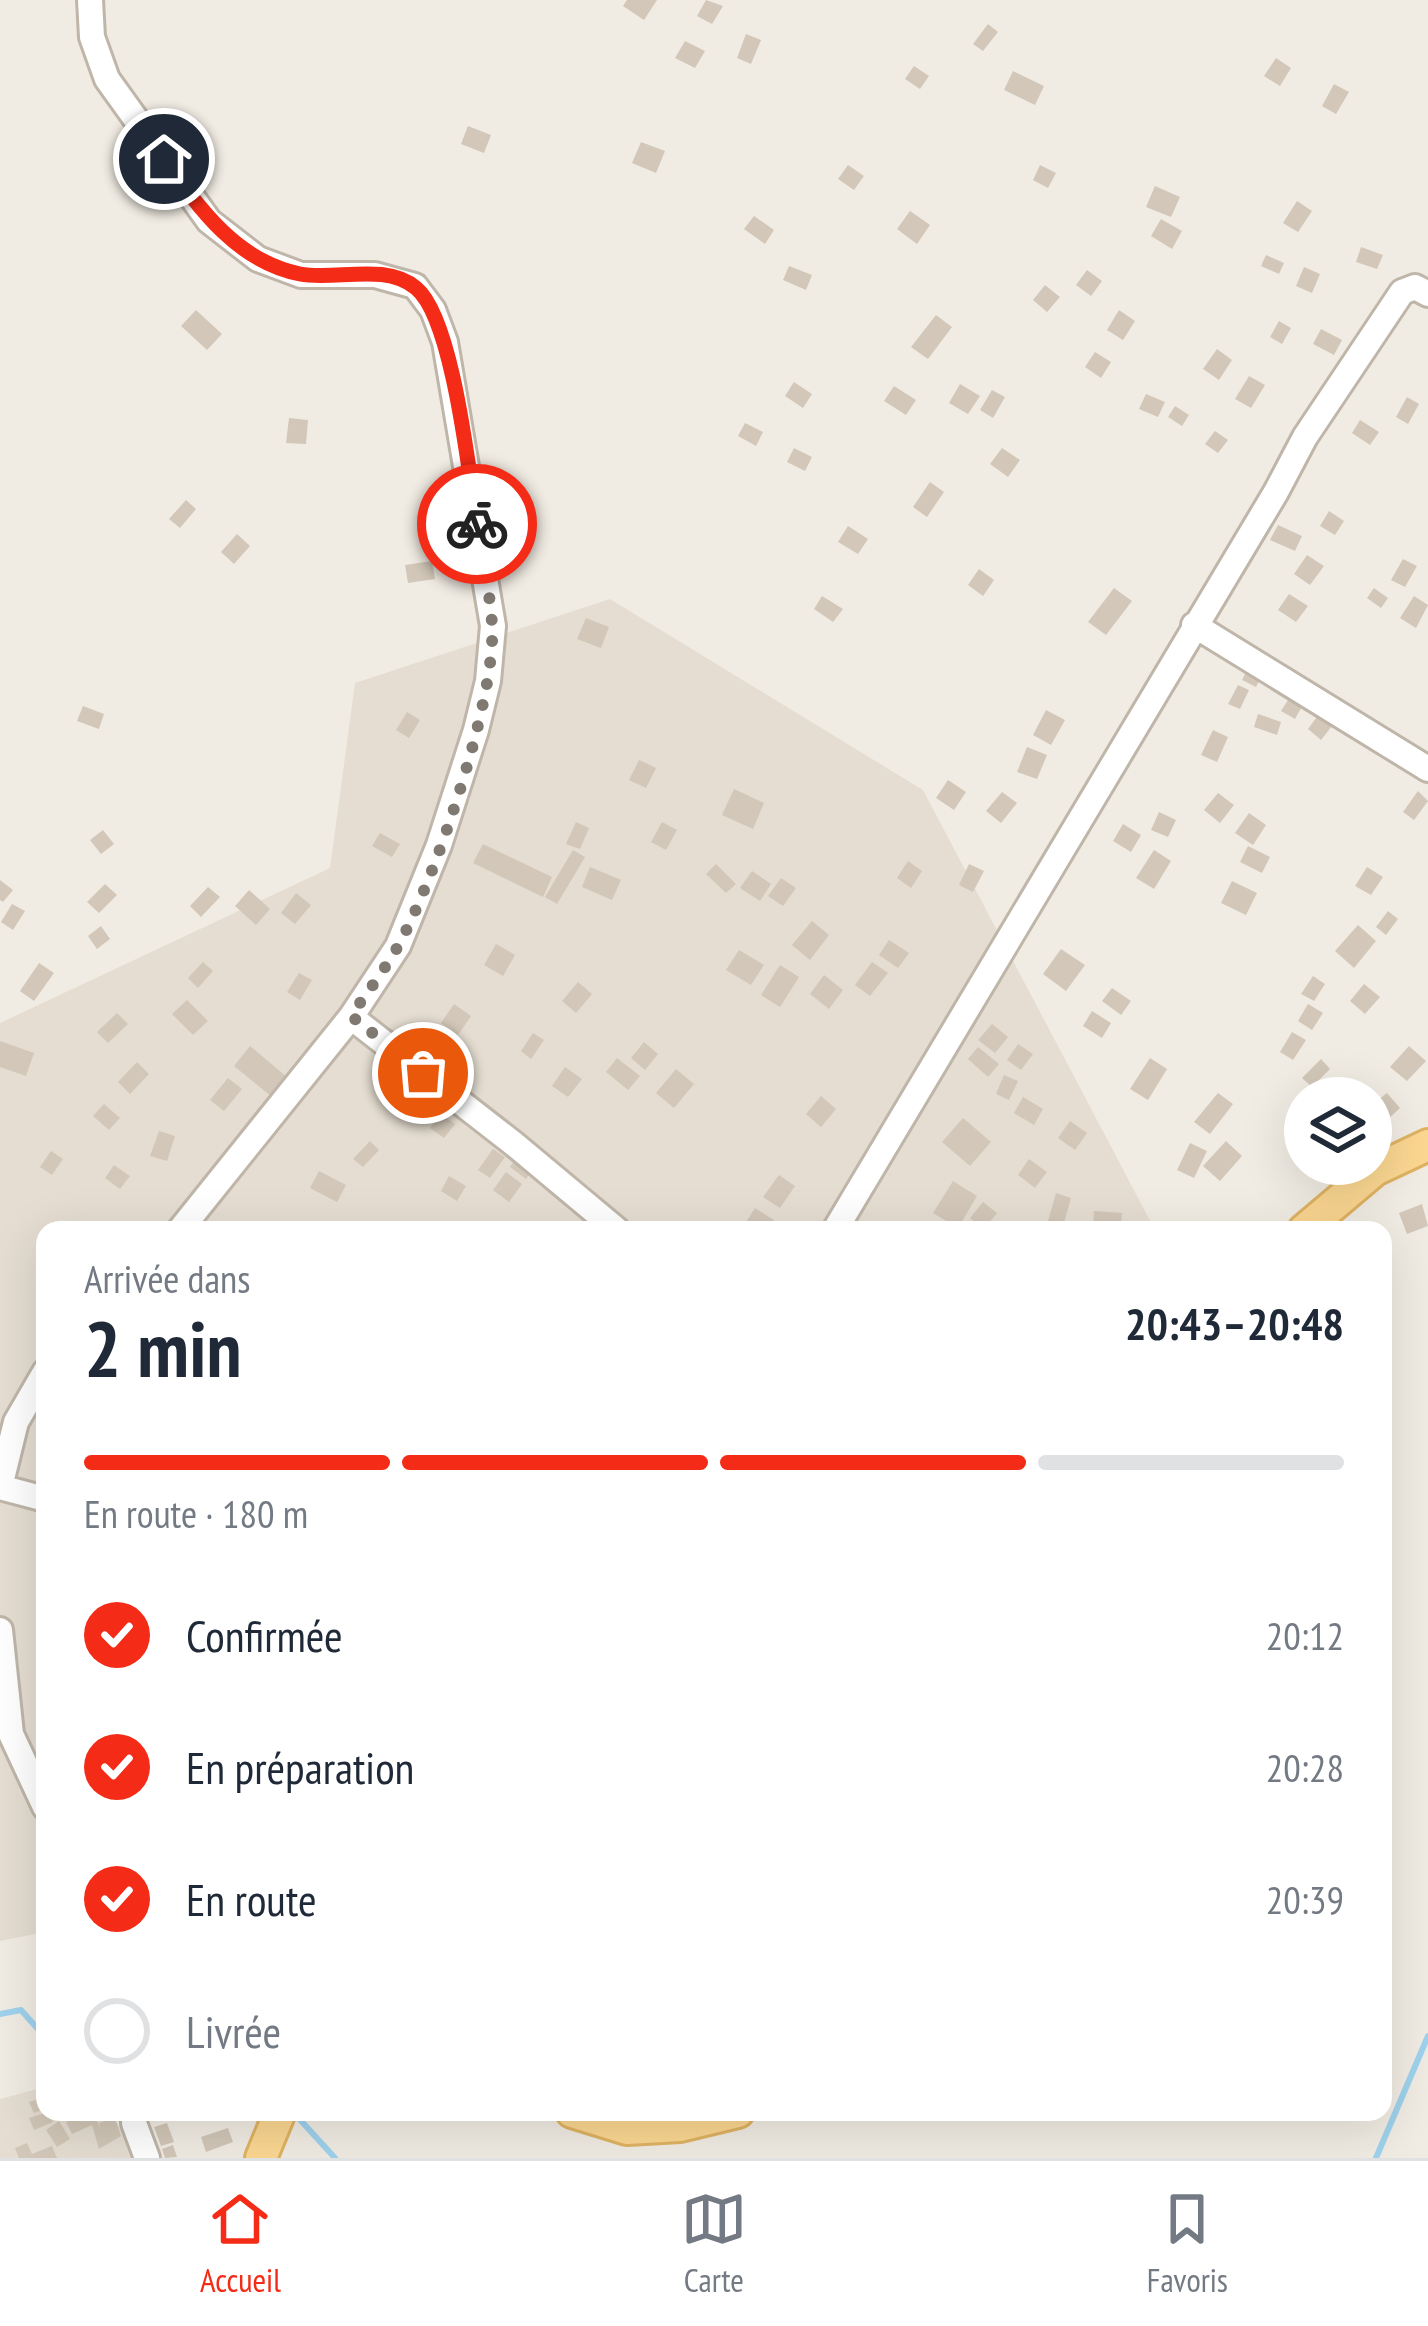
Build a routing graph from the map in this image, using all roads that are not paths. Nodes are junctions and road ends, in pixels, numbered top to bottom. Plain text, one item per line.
1 (90, 0) edge
2 (1428, 294) edge
3 (1194, 625) junction
4 (1428, 769) edge
5 (351, 1016) junction
6 (1428, 1145) edge
7 (187, 1221) edge
8 (606, 1221) edge
9 (841, 1221) edge
10 (1315, 1221) edge
11 (36, 1388) edge
12 (0, 1487) edge
13 (36, 1497) edge
14 (0, 1630) edge
15 (6, 1729) edge
16 (36, 1789) edge
17 (134, 2121) edge
18 (601, 2121) edge
19 (701, 2121) edge
20 (147, 2158) edge

1 - 5 street
2 - 3 street
3 - 4 street
3 - 9 street
5 - 7 street
5 - 8 street
6 - 10 main road
11 - 12 street
12 - 13 street
14 - 15 street
15 - 16 street
17 - 20 street
18 - 19 main road

